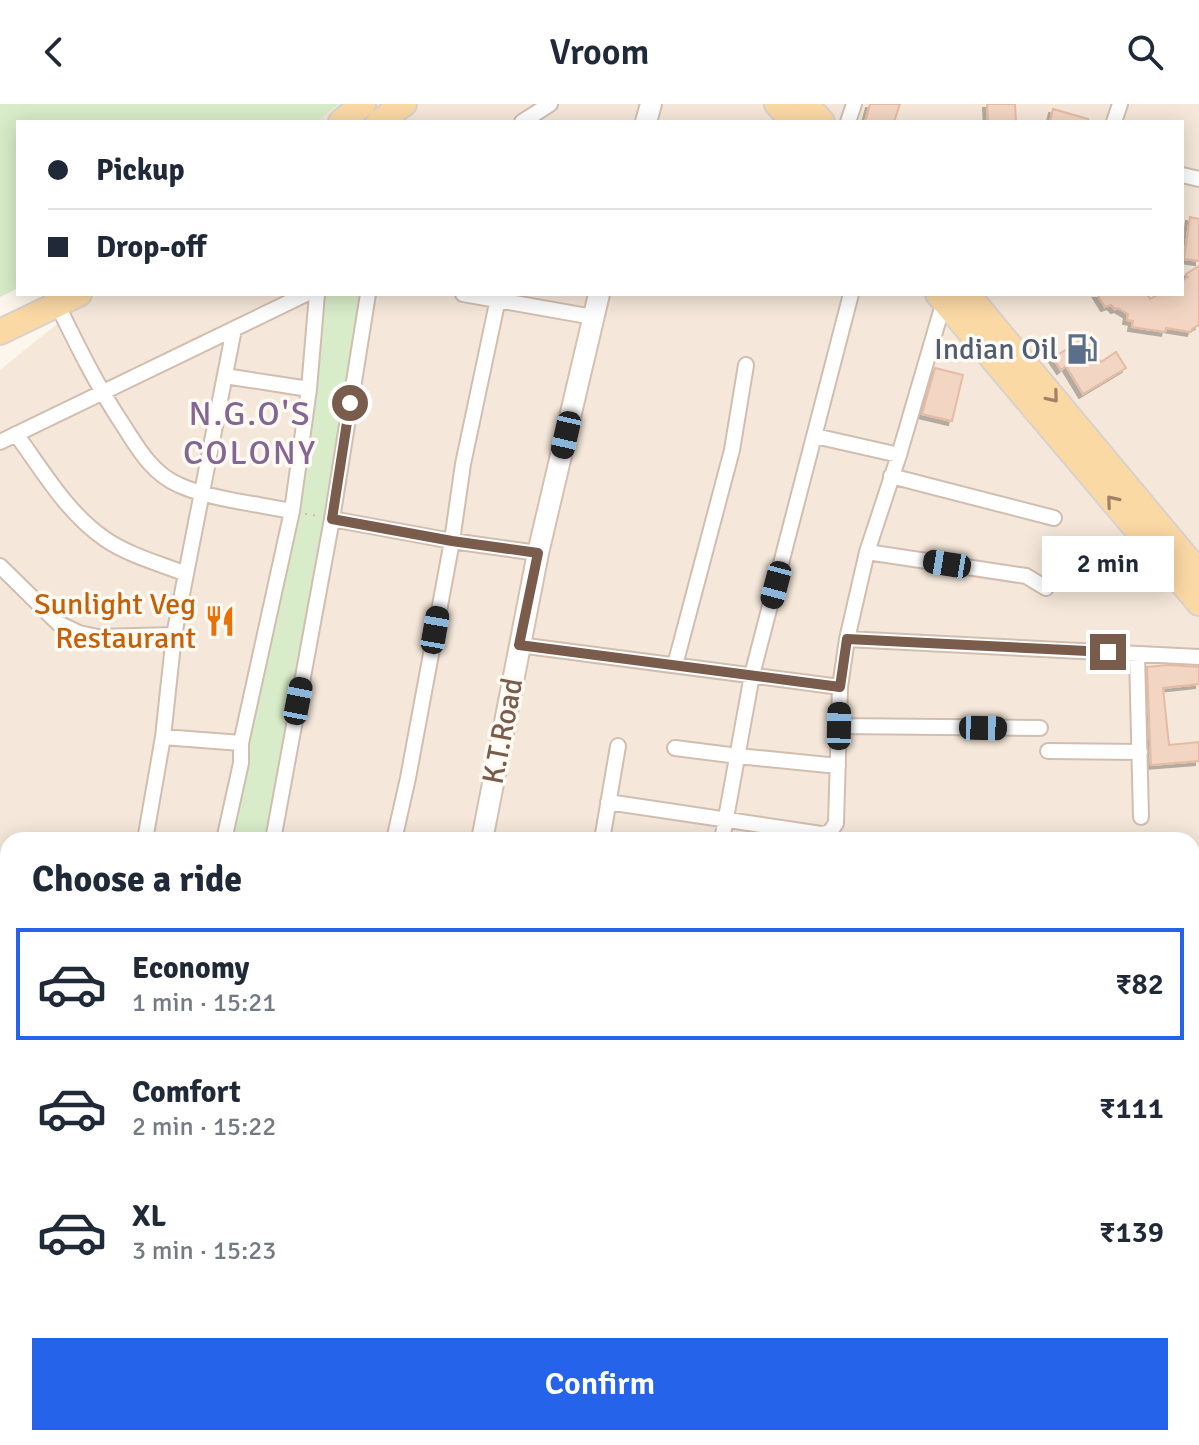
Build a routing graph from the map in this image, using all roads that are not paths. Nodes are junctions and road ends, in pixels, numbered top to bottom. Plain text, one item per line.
1 (363, 104) edge
2 (404, 104) edge
3 (550, 104) edge
4 (777, 104) edge
5 (806, 104) edge
6 (529, 119) edge
7 (343, 120) edge
8 (382, 120) edge
9 (791, 120) edge
10 (820, 120) edge
11 (302, 296) edge
12 (317, 296) edge
13 (368, 296) edge
14 (598, 296) edge
15 (850, 296) edge
16 (949, 296) edge
17 (60, 297) edge
18 (498, 297) edge
19 (0, 315) edge
20 (593, 317) junction
21 (234, 329) junction
22 (0, 332) edge
23 (746, 365) dead end
24 (225, 376) junction
25 (309, 389) junction
26 (101, 393) junction
27 (16, 434) junction
28 (815, 436) junction
29 (0, 442) edge
30 (899, 455) junction
31 (891, 476) junction
32 (202, 493) junction
33 (299, 512) junction
34 (1054, 518) dead end
35 (330, 519) junction
36 (452, 541) junction
37 (867, 552) junction
38 (538, 553) junction
39 (0, 566) edge
40 (186, 574) junction
41 (1195, 575) edge
42 (1046, 588) dead end
43 (1199, 603) edge
44 (174, 635) junction
45 (847, 639) junction
46 (519, 645) junction
47 (1137, 654) junction
48 (1199, 657) edge
49 (675, 665) junction
50 (752, 675) junction
51 (840, 687) junction
52 (839, 726) junction
53 (1040, 728) dead end
54 (163, 737) junction
55 (241, 743) junction
56 (618, 746) dead end
57 (675, 748) dead end
58 (1048, 751) dead end
59 (1140, 752) junction
60 (738, 756) junction
61 (838, 766) junction
62 (608, 802) junction
63 (1141, 817) dead end
64 (726, 820) junction
65 (836, 823) junction
66 (146, 832) edge
67 (226, 832) edge
68 (274, 832) edge
69 (396, 832) edge
70 (484, 832) edge
71 (603, 832) edge
72 (724, 832) edge
73 (807, 832) edge
74 (830, 832) edge
75 (836, 832) edge

1 - 7 main road
2 - 8 main road
3 - 6 street
4 - 9 main road
5 - 10 main road
11 - 21 street
12 - 25 street
13 - 35 street
14 - 20 main road, K.T.Road
15 - 28 street
16 - 30 street
16 - 41 main road
17 - 19 main road
17 - 22 main road
17 - 26 street
18 - 20 street
18 - 36 street
20 - 38 main road, K.T.Road
21 - 24 street
21 - 26 street
23 - 49 street
24 - 25 street
24 - 32 street
25 - 33 street
26 - 27 street
26 - 32 street
27 - 29 street
27 - 40 street
28 - 30 street
28 - 50 street
30 - 31 street
31 - 34 street
31 - 37 street
32 - 33 street
32 - 40 street
33 - 55 street
35 - 36 street
35 - 68 street
36 - 38 street
36 - 69 street
37 - 42 street
37 - 45 street
38 - 46 main road, K.T.Road
39 - 44 street
40 - 44 street
41 - 43 main road
44 - 54 street
45 - 47 street
45 - 51 street
46 - 49 street
46 - 70 main road, K.T.Road
47 - 48 street
47 - 59 street
49 - 50 street
50 - 51 street
50 - 60 street
51 - 52 street
52 - 53 street
52 - 61 street
54 - 55 street
54 - 66 street
55 - 67 street
56 - 62 street
57 - 60 street
58 - 59 street
59 - 63 street
60 - 61 street
60 - 64 street
61 - 65 street
62 - 64 street
62 - 71 street
64 - 72 street
64 - 73 street
65 - 74 street
65 - 75 street

